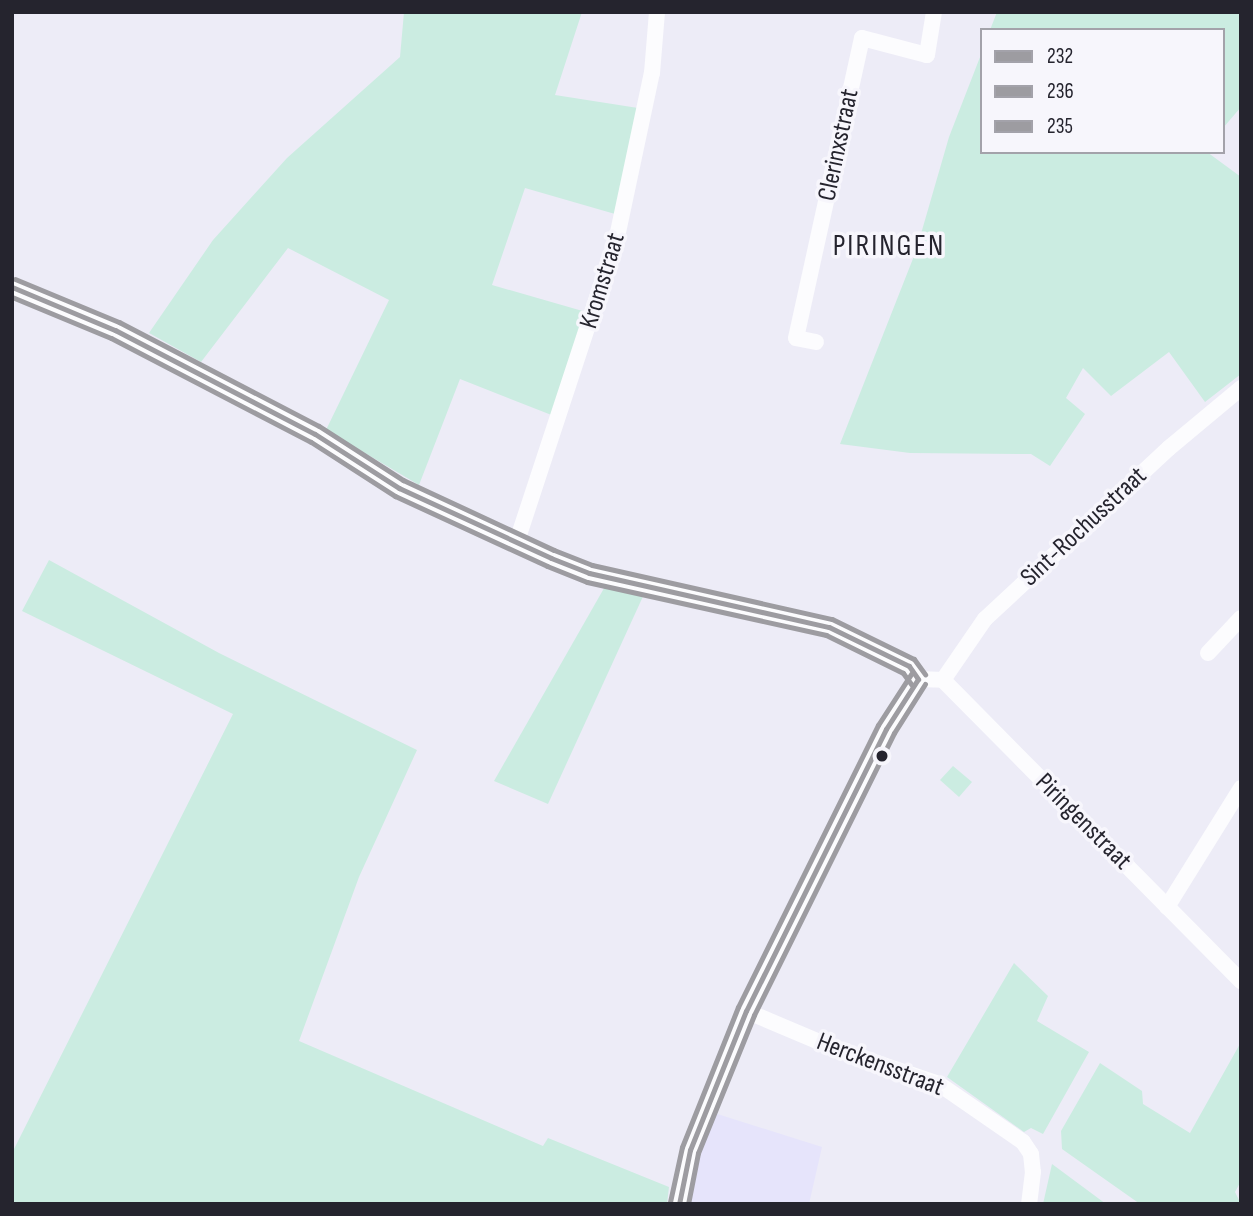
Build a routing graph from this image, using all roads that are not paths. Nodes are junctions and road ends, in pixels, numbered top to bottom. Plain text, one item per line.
1 (657, 12) edge
2 (934, 12) edge
3 (12, 287) edge
4 (816, 342) dead end
5 (1241, 387) edge
6 (517, 541) junction
7 (1241, 618) edge
8 (1208, 653) dead end
9 (918, 679) junction
10 (943, 680) junction
11 (1241, 788) edge
12 (1167, 908) junction
13 (1241, 981) edge
14 (746, 1011) junction
15 (679, 1204) edge
16 (1029, 1204) edge

1 - 6 street, Kromstraat
2 - 4 street, Clerinxstraat
3 - 6 street
5 - 10 street, Sint-Rochusstraat
6 - 9 street
7 - 8 street
9 - 10 street
9 - 14 street
10 - 12 street, Piringenstraat
11 - 12 street
12 - 13 street, Piringenstraat
14 - 15 street
14 - 16 street, Herckensstraat

